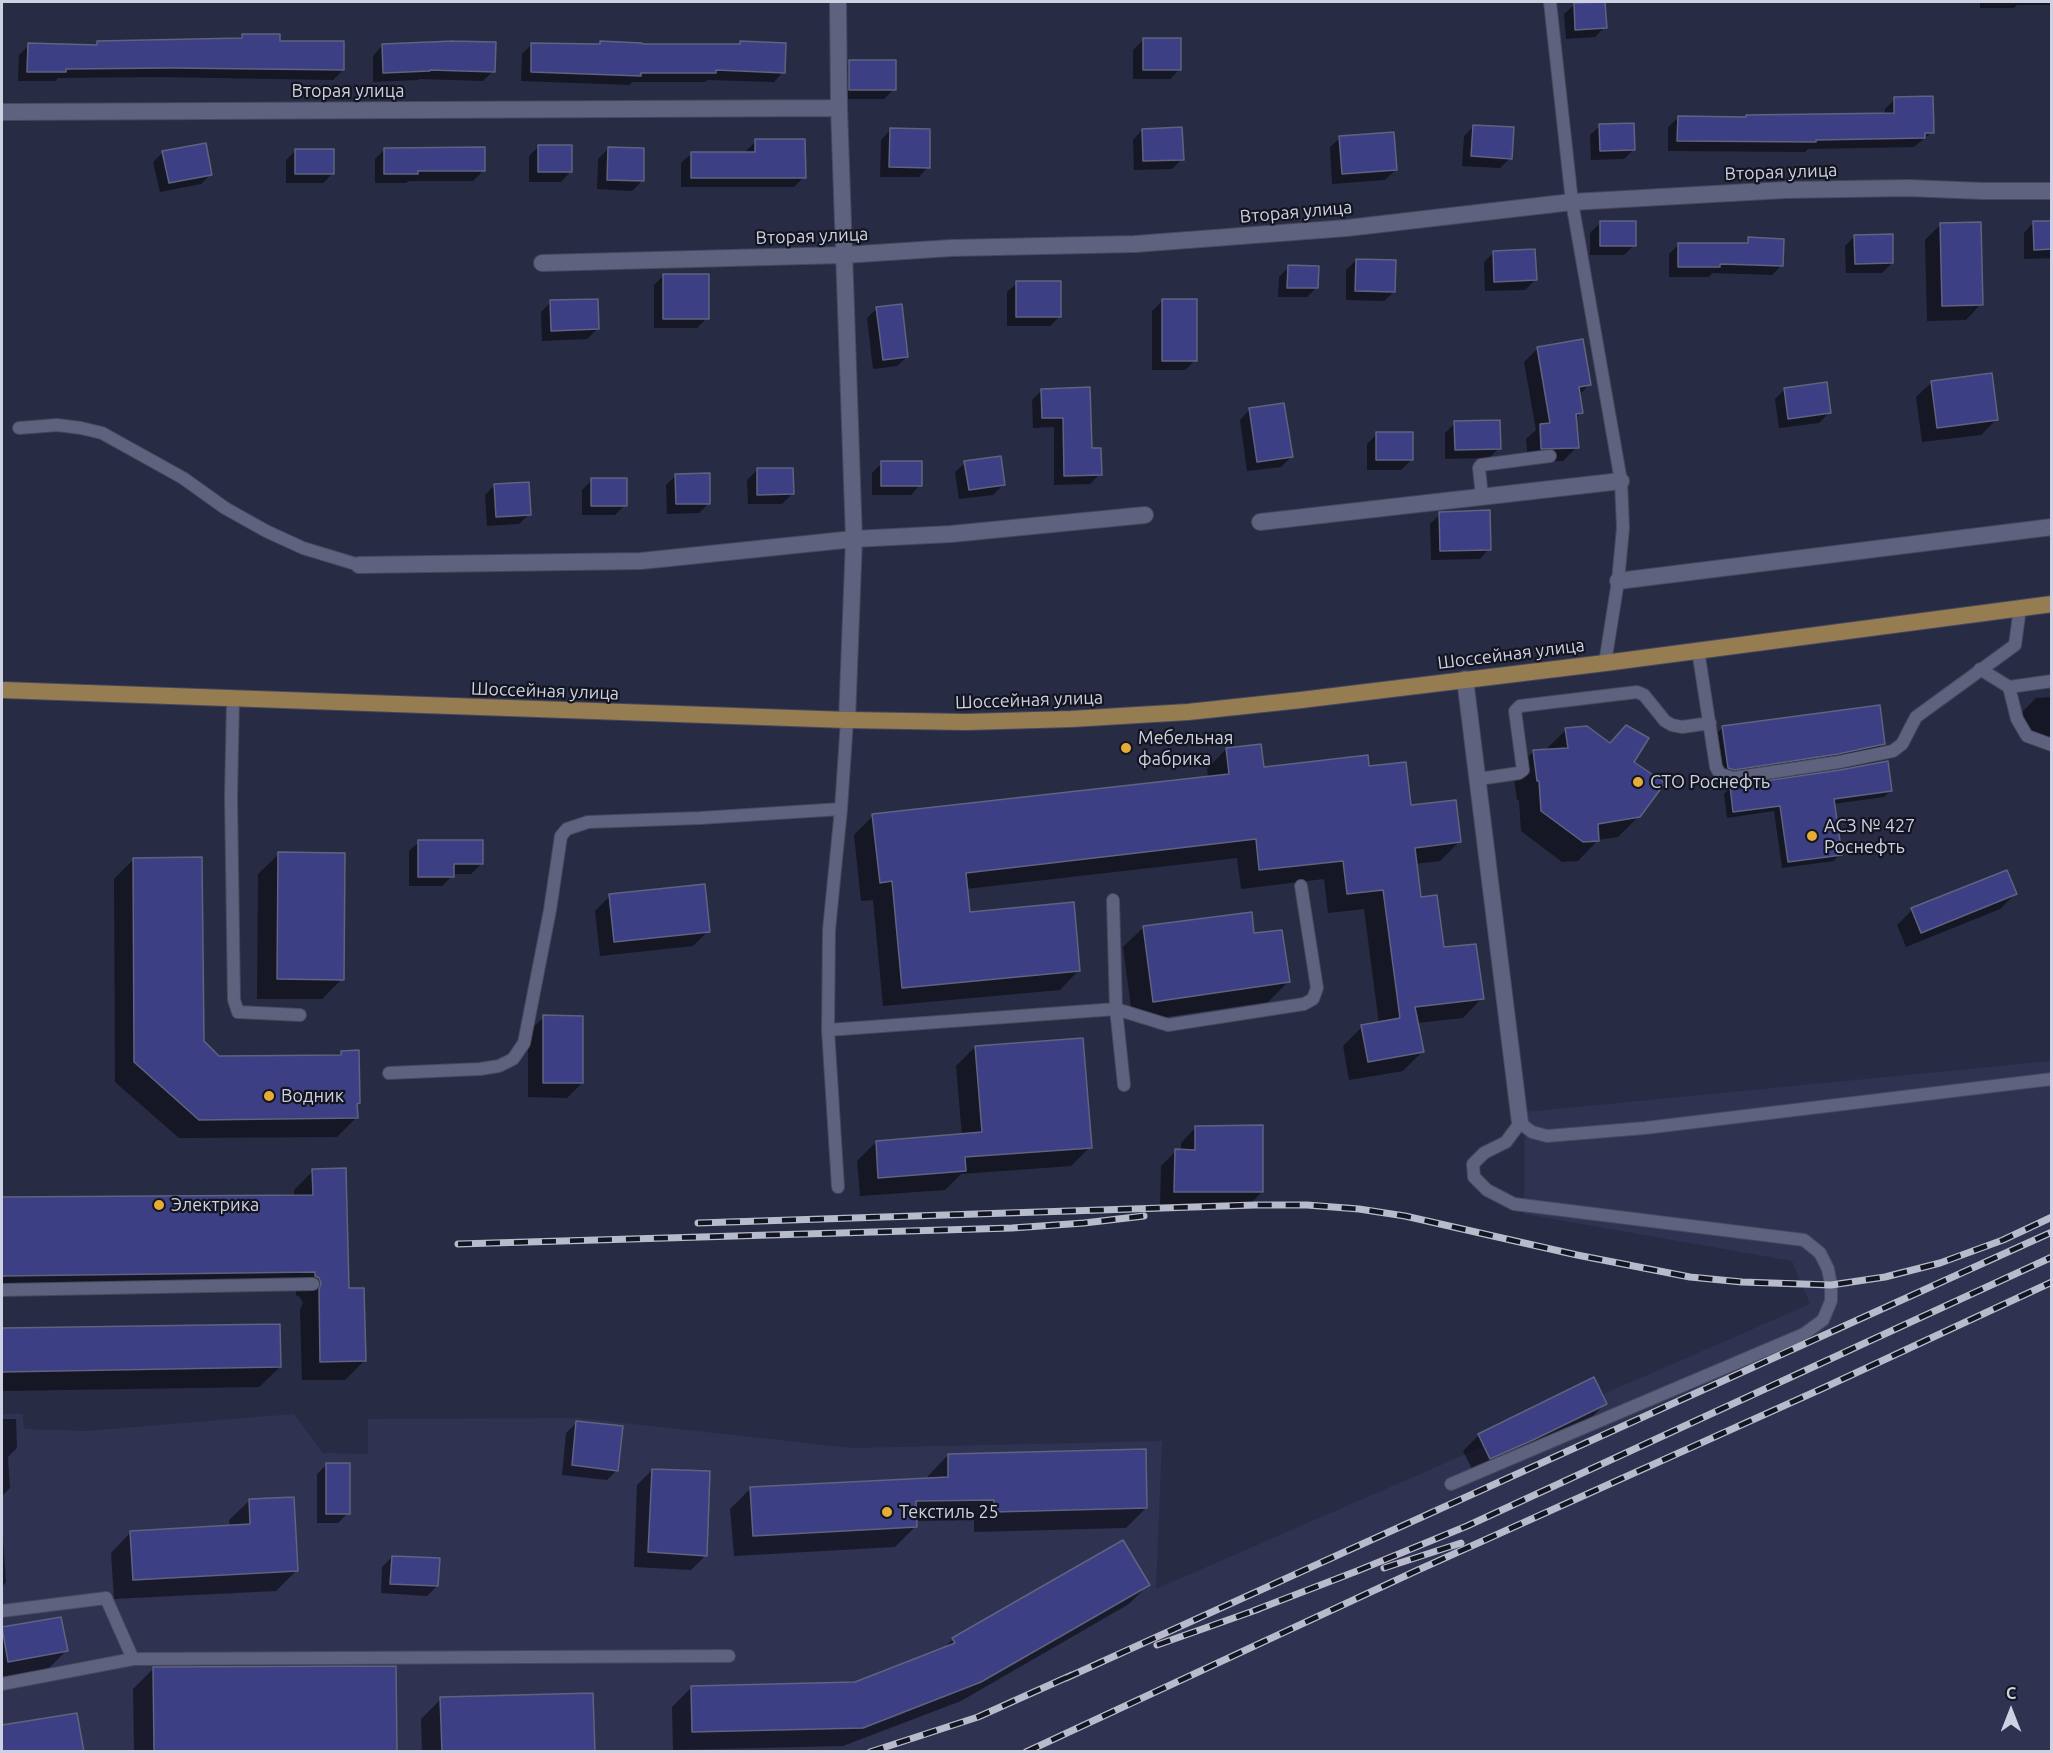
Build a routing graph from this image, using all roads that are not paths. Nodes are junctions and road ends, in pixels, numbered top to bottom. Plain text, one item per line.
1 (838, 2) edge
2 (1550, 2) edge
3 (839, 108) junction
4 (2, 112) edge
5 (2052, 190) edge
6 (1572, 202) junction
7 (844, 255) junction
8 (542, 263) dead end
9 (19, 428) dead end
10 (1550, 456) dead end
11 (1621, 481) junction
12 (1482, 497) junction
13 (1145, 515) dead end
14 (1260, 522) dead end
15 (2052, 527) edge
16 (854, 539) junction
17 (359, 565) joint
18 (1618, 581) junction
19 (2052, 603) edge
20 (2020, 608) junction
21 (1698, 650) junction
22 (1605, 663) junction
23 (1980, 669) junction
24 (1465, 679) junction
25 (2052, 681) edge
26 (2009, 687) junction
27 (2, 690) edge
28 (233, 699) junction
29 (847, 720) junction
30 (1710, 723) junction
31 (2052, 745) edge
32 (1479, 779) junction
33 (841, 809) junction
34 (1301, 886) dead end
35 (1113, 900) dead end
36 (1116, 1009) junction
37 (300, 1015) dead end
38 (828, 1030) junction
39 (389, 1073) dead end
40 (2052, 1079) edge
41 (1124, 1085) dead end
42 (1520, 1123) junction
43 (838, 1187) dead end
44 (313, 1284) dead end
45 (2, 1290) edge
46 (1451, 1484) dead end
47 (2, 1611) edge
48 (729, 1656) dead end
49 (133, 1659) junction
50 (2, 1684) edge

1 - 3 street
2 - 6 lane
3 - 4 street, Вторая улица
3 - 7 street
5 - 6 street, Вторая улица
6 - 7 street, Вторая улица
6 - 11 lane
7 - 8 street, Вторая улица
7 - 16 street
9 - 17 lane
10 - 12 lane
11 - 12 street
11 - 18 lane
12 - 14 street
13 - 16 street
15 - 18 street
16 - 17 street
16 - 29 street
18 - 22 lane
19 - 20 main road, Шоссейная улица
20 - 21 main road, Шоссейная улица
20 - 23 lane
21 - 22 main road, Шоссейная улица
21 - 30 lane
22 - 24 main road, Шоссейная улица
23 - 26 lane
23 - 30 lane
24 - 29 main road, Шоссейная улица
24 - 32 street
25 - 26 lane
26 - 31 lane
27 - 28 main road, Шоссейная улица
28 - 29 main road, Шоссейная улица
28 - 37 lane
29 - 33 lane
30 - 32 lane
32 - 42 street
33 - 38 lane
33 - 39 lane
34 - 36 lane
35 - 36 lane
36 - 38 lane
36 - 41 lane
38 - 43 lane
40 - 42 lane
42 - 46 lane
44 - 45 lane
47 - 49 lane
48 - 49 lane
49 - 50 lane

